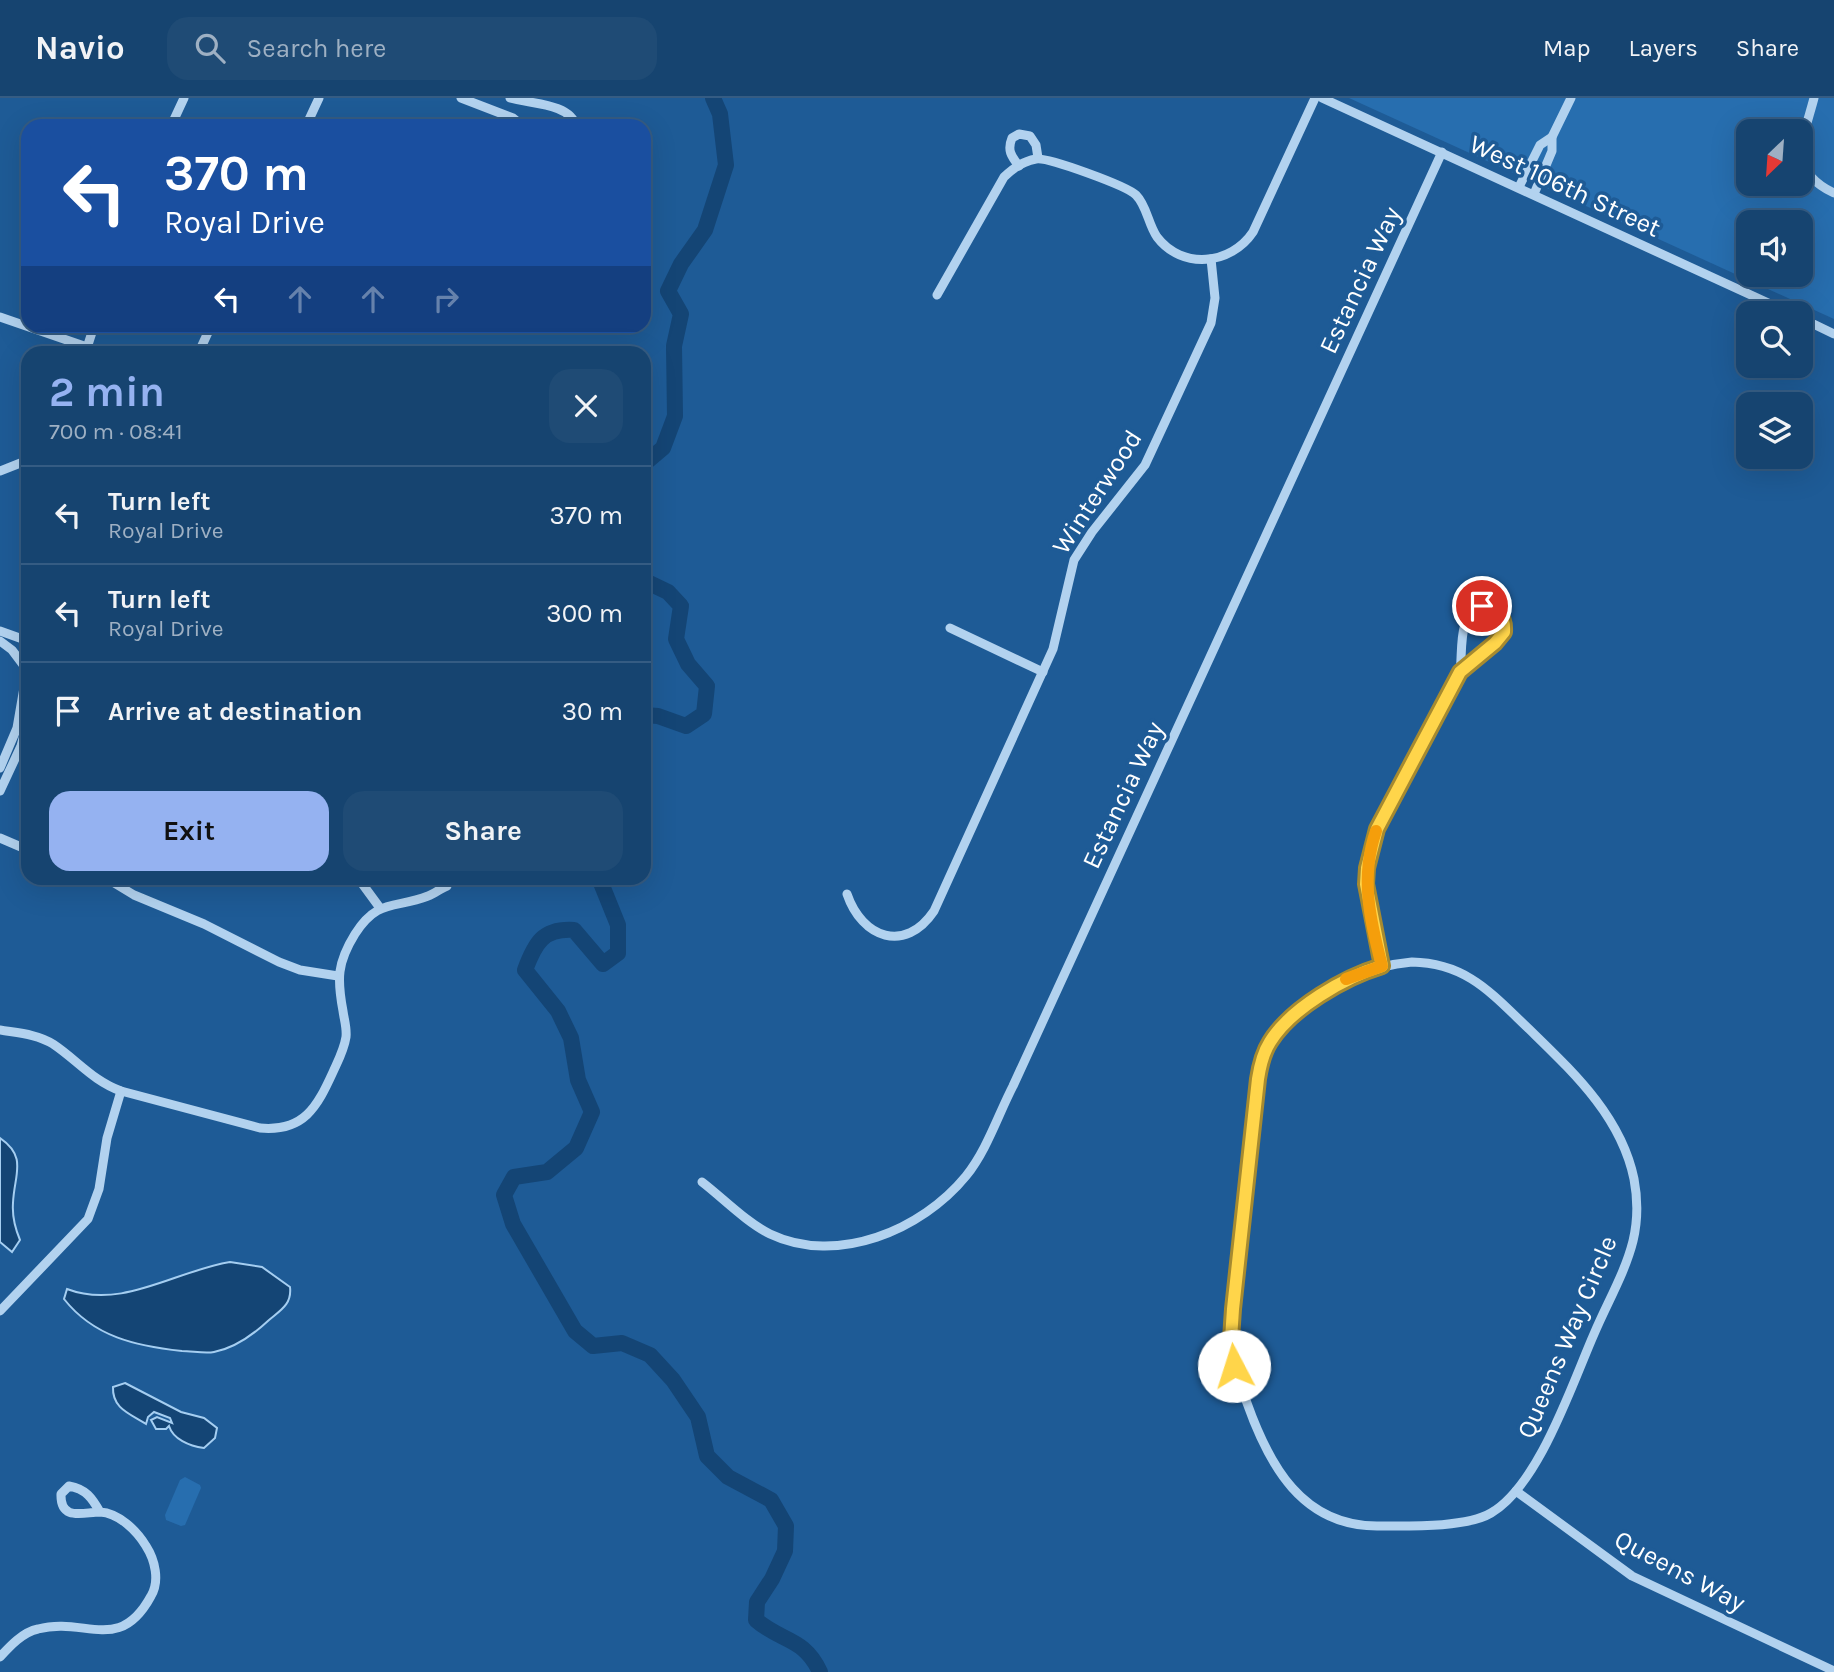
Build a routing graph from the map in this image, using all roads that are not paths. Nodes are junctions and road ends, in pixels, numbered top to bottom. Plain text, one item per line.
1 (184, 98) edge
2 (319, 98) edge
3 (461, 98) edge
4 (510, 98) edge
5 (1315, 98) edge
6 (1322, 98) edge
7 (1571, 98) edge
8 (1814, 98) edge
9 (174, 119) edge
10 (309, 119) edge
11 (514, 119) edge
12 (574, 119) edge
13 (1552, 137) junction
14 (1442, 152) junction
15 (1038, 158) junction
16 (1019, 166) junction
17 (1519, 187) junction
18 (1834, 193) edge
19 (1534, 194) junction
20 (1211, 260) junction
21 (937, 295) dead end
22 (1764, 301) edge
23 (0, 317) edge
24 (1813, 324) edge
25 (21, 325) edge
26 (42, 333) edge
27 (1834, 334) edge
28 (76, 346) edge
29 (21, 463) edge
30 (0, 471) edge
31 (950, 628) dead end
32 (0, 631) edge
33 (21, 639) edge
34 (0, 641) edge
35 (21, 665) edge
36 (1044, 672) junction
37 (1460, 672) junction
38 (21, 704) edge
39 (21, 746) edge
40 (0, 768) edge
41 (0, 792) edge
42 (0, 838) edge
43 (21, 847) edge
44 (118, 885) edge
45 (363, 885) edge
46 (447, 886) dead end
47 (847, 894) dead end
48 (380, 908) junction
49 (1382, 966) junction
50 (338, 976) junction
51 (0, 1030) edge
52 (121, 1091) junction
53 (702, 1182) dead end
54 (0, 1311) edge
55 (1516, 1492) junction
56 (100, 1512) dead end
57 (0, 1657) edge
58 (1834, 1671) edge

1 - 9 street
2 - 10 street
3 - 11 street
4 - 12 street
5 - 20 street
6 - 14 street, West 106th Street
7 - 13 street
8 - 18 street
13 - 17 street
13 - 19 street
14 - 17 street, West 106th Street
14 - 53 street, Estancia Way
15 - 16 street
15 - 16 street
15 - 20 street
16 - 21 street
17 - 19 street, West 106th Street
19 - 22 street, West 106th Street
20 - 36 street, Winterwood
23 - 25 street
24 - 27 street
26 - 28 street
29 - 30 street
31 - 36 street
32 - 33 street
34 - 35 street
36 - 47 street, Winterwood
37 - 37 street
37 - 49 street
38 - 40 street
39 - 41 street
42 - 43 street
44 - 50 street
45 - 48 street
46 - 48 street
48 - 50 street
49 - 55 street, Queens Way Circle
49 - 55 street, Queens Way Circle
50 - 52 street
51 - 52 street
52 - 54 street
55 - 58 street, Queens Way
56 - 57 street

